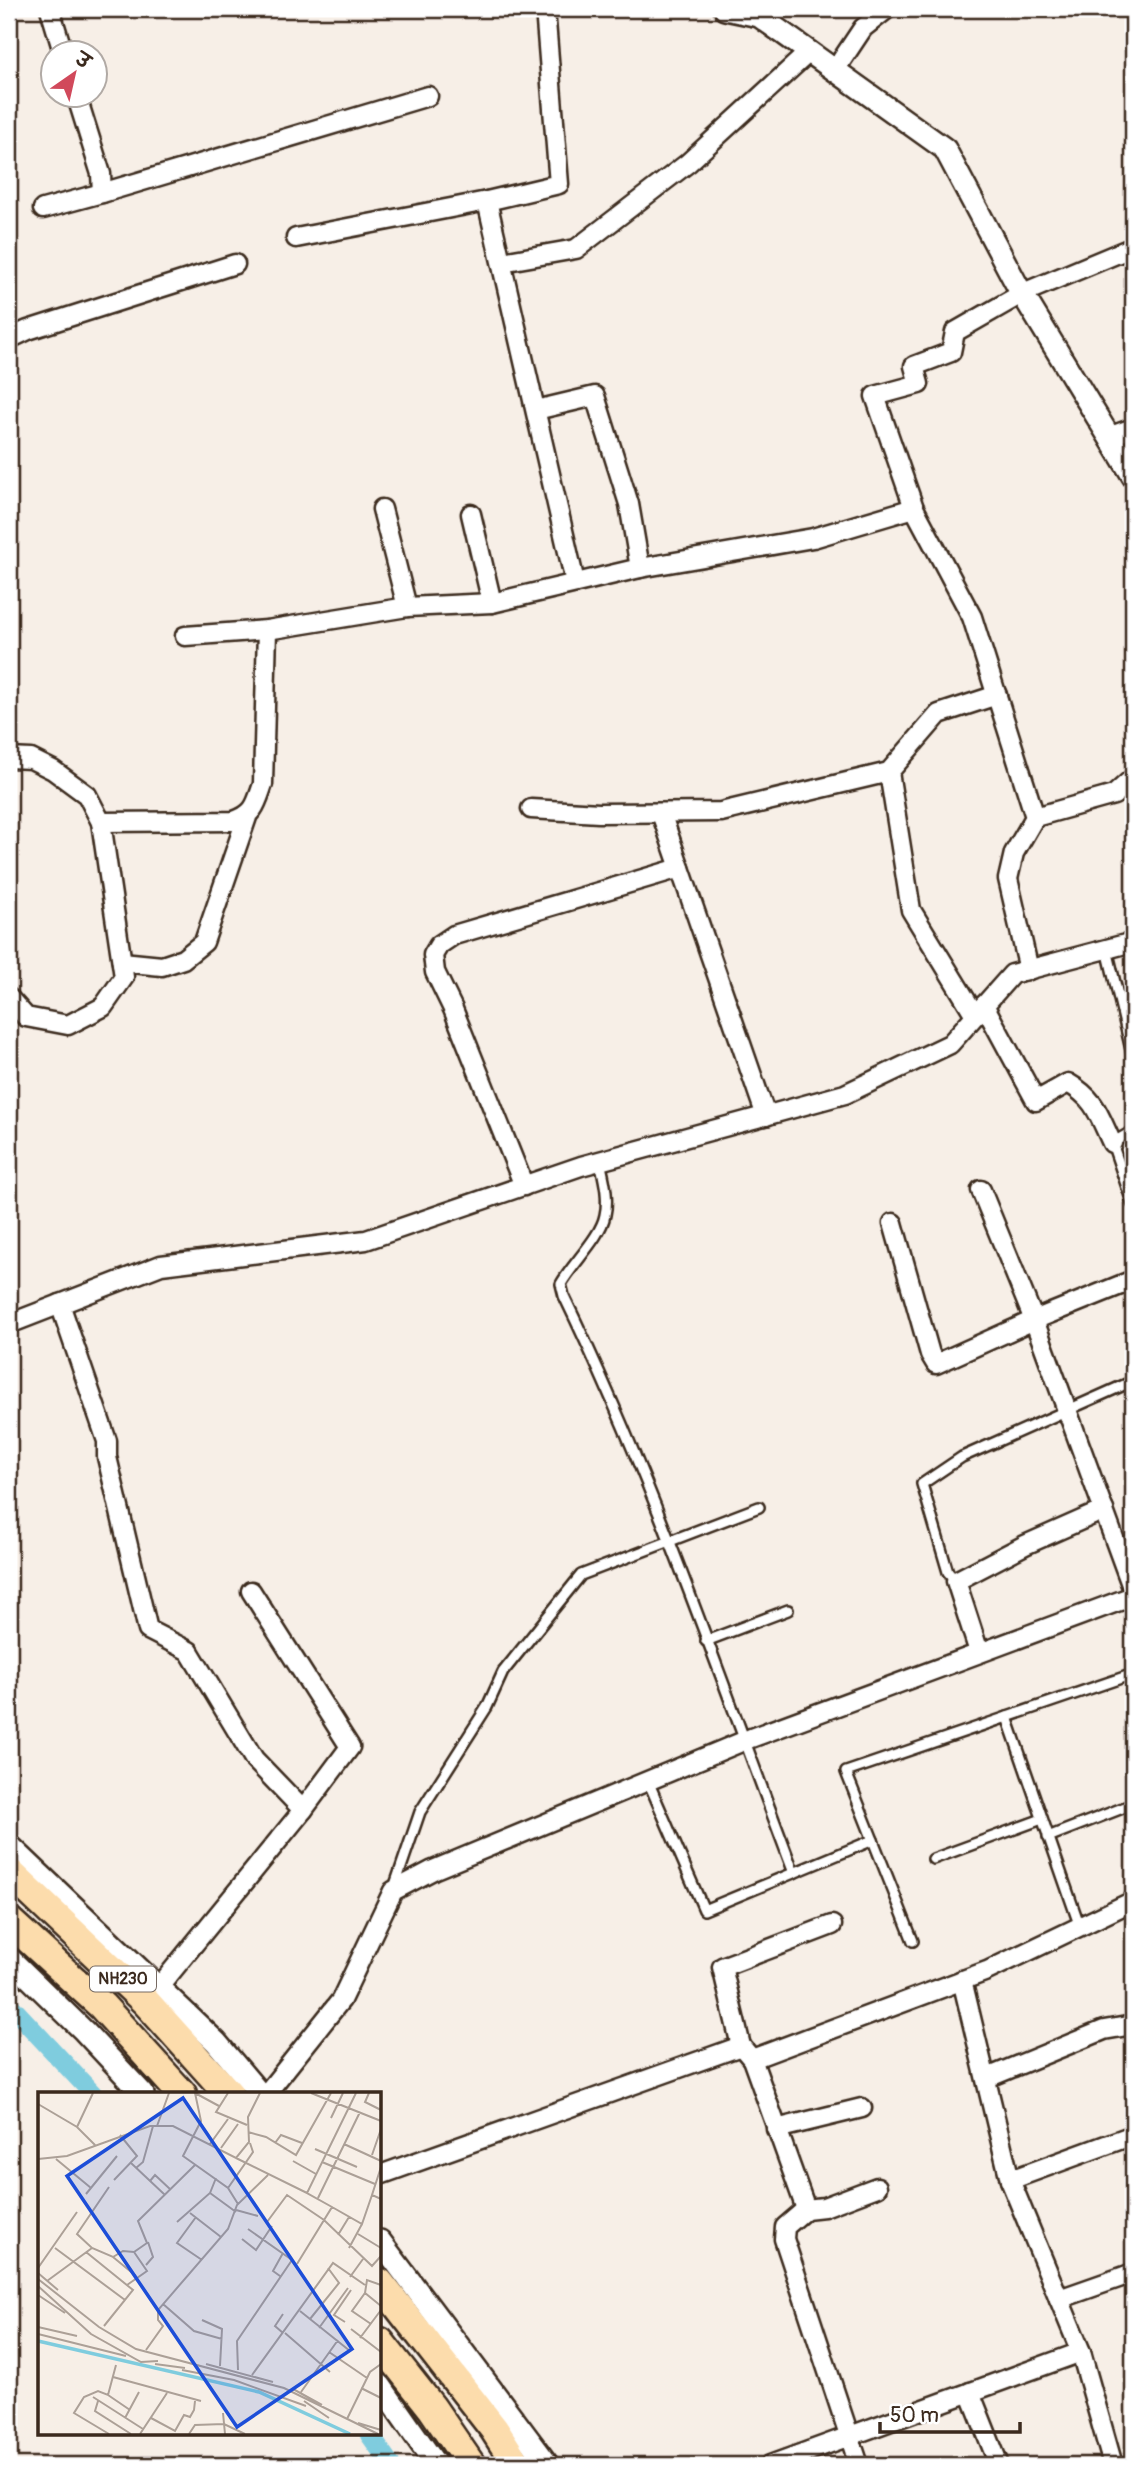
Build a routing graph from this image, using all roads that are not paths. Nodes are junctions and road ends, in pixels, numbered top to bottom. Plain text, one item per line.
1 (50, 9) edge
2 (545, 9) edge
3 (725, 9) edge
4 (887, 9) edge
5 (59, 38) edge
6 (810, 51) junction
7 (835, 70) junction
8 (428, 96) dead end
9 (80, 108) edge
10 (102, 193) junction
11 (488, 201) junction
12 (43, 209) dead end
13 (296, 238) dead end
14 (1133, 247) edge
15 (502, 262) junction
16 (236, 264) dead end
17 (1023, 293) junction
18 (9, 339) edge
19 (536, 410) junction
20 (1133, 428) edge
21 (1111, 436) junction
22 (1133, 476) edge
23 (382, 509) dead end
24 (914, 509) junction
25 (471, 514) dead end
26 (640, 568) junction
27 (574, 578) dead end
28 (492, 603) junction
29 (407, 607) junction
30 (267, 630) junction
31 (185, 636) dead end
32 (997, 695) junction
33 (9, 758) edge
34 (889, 772) junction
35 (1133, 778) edge
36 (530, 809) dead end
37 (661, 813) junction
38 (247, 817) junction
39 (1035, 817) junction
40 (101, 822) junction
41 (680, 868) junction
42 (1133, 942) edge
43 (1107, 949) junction
44 (121, 962) junction
45 (1029, 970) junction
46 (9, 998) edge
47 (980, 1010) junction
48 (1133, 1058) edge
49 (766, 1116) junction
50 (1133, 1131) edge
51 (1112, 1143) junction
52 (600, 1161) junction
53 (524, 1186) junction
54 (981, 1190) dead end
55 (1133, 1205) edge
56 (893, 1223) dead end
57 (1133, 1280) edge
58 (60, 1304) junction
59 (1034, 1320) junction
60 (9, 1324) edge
61 (1133, 1381) edge
62 (1067, 1411) junction
63 (759, 1507) dead end
64 (1104, 1510) junction
65 (669, 1542) junction
66 (956, 1581) junction
67 (1133, 1590) edge
68 (251, 1591) dead end
69 (1133, 1596) edge
70 (788, 1610) dead end
71 (706, 1641) junction
72 (979, 1652) junction
73 (1133, 1674) edge
74 (1007, 1717) junction
75 (744, 1741) junction
76 (648, 1780) junction
77 (1133, 1804) edge
78 (303, 1811) junction
79 (1042, 1819) junction
80 (1048, 1837) junction
81 (873, 1840) junction
82 (9, 1845) edge
83 (933, 1859) dead end
84 (9, 1872) edge
85 (794, 1873) junction
86 (393, 1891) junction
87 (1133, 1901) edge
88 (9, 1921) edge
89 (832, 1925) dead end
90 (1080, 1927) junction
91 (913, 1941) dead end
92 (9, 1958) edge
93 (962, 1980) junction
94 (159, 1987) junction
95 (1133, 2025) edge
96 (746, 2053) junction
97 (987, 2078) junction
98 (141, 2092) edge
99 (180, 2092) edge
100 (227, 2092) edge
101 (261, 2092) edge
102 (265, 2092) edge
103 (862, 2108) dead end
104 (776, 2129) junction
105 (1133, 2134) edge
106 (382, 2174) edge
107 (1010, 2180) junction
108 (877, 2187) dead end
109 (806, 2209) junction
110 (382, 2244) edge
111 (1133, 2273) edge
112 (382, 2286) edge
113 (1059, 2299) junction
114 (382, 2345) edge
115 (1082, 2352) junction
116 (382, 2388) edge
117 (970, 2392) junction
118 (849, 2435) junction
119 (436, 2465) edge
120 (471, 2465) edge
121 (517, 2465) edge
122 (548, 2465) edge
123 (770, 2465) edge
124 (859, 2465) edge
125 (999, 2465) edge
126 (1113, 2465) edge

1 - 5 street
2 - 11 street
3 - 6 street
4 - 7 street
6 - 7 street
6 - 15 street
7 - 17 street
8 - 10 street
9 - 10 street
10 - 12 street
11 - 13 street
11 - 15 street
14 - 17 street
15 - 19 street
16 - 18 street
17 - 21 street
17 - 24 street
19 - 26 street
19 - 27 street
20 - 21 street
21 - 22 street
23 - 29 street
24 - 26 street
24 - 32 street
25 - 28 street
26 - 28 street
28 - 29 street
29 - 30 street
30 - 31 street
30 - 38 street
32 - 34 street
32 - 39 street
33 - 40 street
34 - 37 street
34 - 47 street
35 - 39 street
36 - 37 street
37 - 41 street
38 - 40 street
38 - 44 street
39 - 45 street
40 - 44 street
41 - 49 street
41 - 53 street
42 - 43 street
43 - 45 street
43 - 48 lane
44 - 46 street
45 - 47 street
47 - 49 street
47 - 51 street
49 - 52 street
50 - 51 lane
51 - 55 lane
52 - 53 street
52 - 65 lane
53 - 58 street
54 - 59 street
56 - 59 street
57 - 59 street
58 - 60 street
58 - 78 street
59 - 62 street
61 - 62 lane
62 - 64 street
62 - 66 lane
63 - 65 lane
64 - 66 street
64 - 67 street
65 - 71 lane
65 - 86 lane
66 - 72 street
68 - 78 street
69 - 72 street
70 - 71 lane
71 - 75 lane
72 - 75 street
73 - 74 lane
74 - 79 lane
74 - 81 lane
75 - 76 street
75 - 85 lane
76 - 85 lane
76 - 86 street
77 - 80 lane
78 - 94 street
79 - 80 lane
79 - 83 lane
80 - 90 lane
81 - 85 lane
81 - 91 lane
82 - 94 street
84 - 100 highway, NH230
86 - 102 street
87 - 90 street
88 - 99 highway, NH230
89 - 96 street
90 - 93 street
92 - 98 street
93 - 96 street
93 - 97 street
94 - 101 street
95 - 97 street
96 - 104 street
96 - 106 street
97 - 107 street
103 - 104 street
104 - 109 street
105 - 107 street
107 - 113 street
108 - 109 street
109 - 118 street
110 - 122 street
111 - 113 street
112 - 121 highway
113 - 115 street
114 - 120 highway
115 - 117 street
115 - 126 street
116 - 119 street
117 - 118 street
117 - 125 street
118 - 123 street
118 - 124 street

